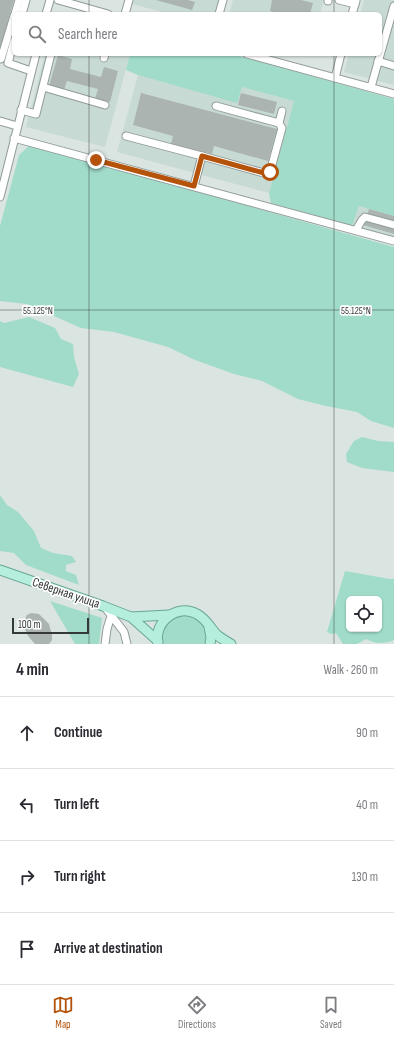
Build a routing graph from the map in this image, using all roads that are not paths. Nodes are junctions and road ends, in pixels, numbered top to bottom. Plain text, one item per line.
1 (19, 0) edge
2 (26, 0) edge
3 (49, 0) edge
4 (58, 0) edge
5 (129, 0) edge
6 (223, 0) edge
7 (339, 0) edge
8 (355, 2) edge
9 (394, 6) edge
10 (15, 12) edge
11 (23, 12) edge
12 (46, 12) edge
13 (101, 12) edge
14 (125, 12) edge
15 (220, 12) edge
16 (352, 12) edge
17 (12, 22) edge
18 (382, 47) edge
19 (12, 48) edge
20 (36, 56) edge
21 (50, 56) edge
22 (254, 56) edge
23 (341, 56) edge
24 (379, 56) edge
25 (0, 59) edge
26 (378, 61) junction
27 (394, 66) edge
28 (32, 71) junction
29 (335, 78) junction
30 (42, 88) junction
31 (371, 88) junction
32 (394, 94) edge
33 (105, 104) dead end
34 (216, 106) dead end
35 (21, 110) junction
36 (282, 111) dead end
37 (0, 121) edge
38 (279, 123) junction
39 (17, 126) junction
40 (126, 136) dead end
41 (14, 138) junction
42 (202, 156) junction
43 (194, 186) junction
44 (0, 197) edge
45 (394, 225) edge
46 (356, 230) junction
47 (394, 241) edge
48 (0, 570) edge
49 (103, 606) junction
50 (169, 615) junction
51 (111, 616) junction
52 (131, 617) junction
53 (208, 624) junction
54 (158, 642) edge
55 (105, 644) edge
56 (127, 644) edge
57 (210, 644) edge
58 (231, 644) edge

1 - 10 street
2 - 11 street
3 - 12 street
4 - 13 street
5 - 14 street
6 - 15 street
7 - 8 street
8 - 16 street
9 - 18 street
17 - 25 street
19 - 28 street
20 - 28 street
21 - 30 street
22 - 29 street
23 - 29 street
24 - 26 street
26 - 27 street
26 - 31 street
28 - 35 street
29 - 31 street
30 - 33 street
30 - 35 street
31 - 32 street
34 - 38 street
35 - 39 street
36 - 38 street
37 - 39 street
38 - 42 street
39 - 41 street
40 - 42 street
41 - 43 street
41 - 44 street
42 - 43 street
43 - 46 street
45 - 46 street
46 - 47 street
48 - 49 main road, Северная улица
49 - 51 street
49 - 52 main road, Северная улица
50 - 52 main road
50 - 53 main road
50 - 54 main road
51 - 55 street
51 - 56 street
52 - 54 main road
53 - 57 main road
53 - 58 main road

